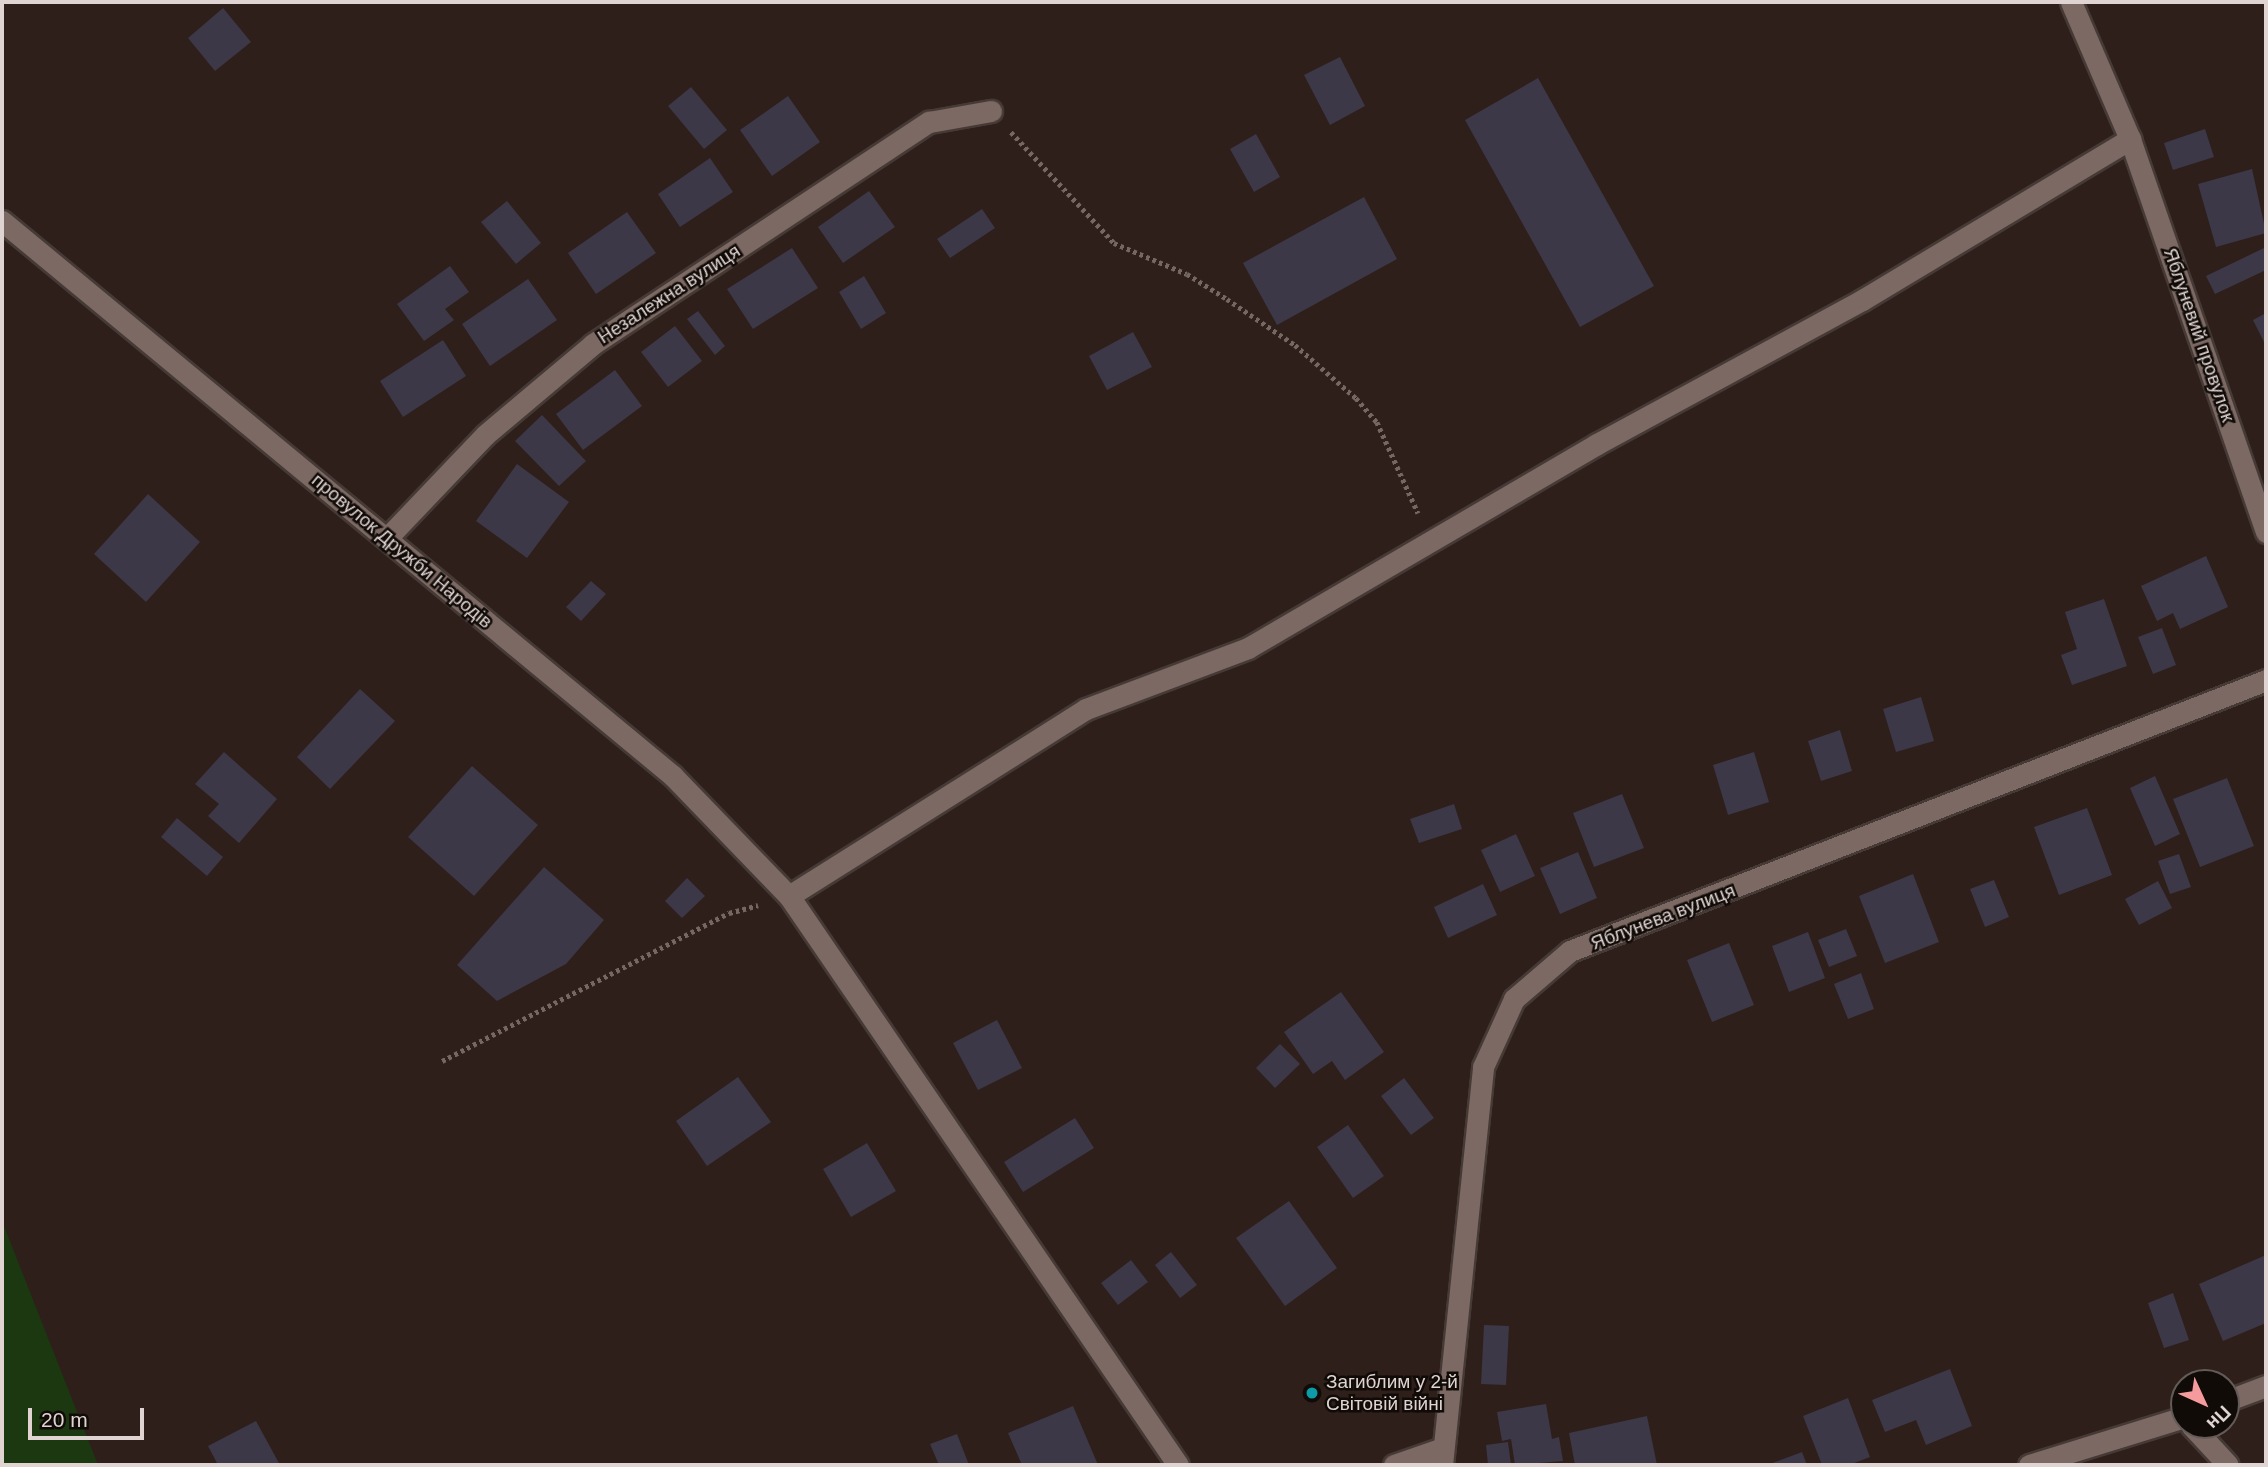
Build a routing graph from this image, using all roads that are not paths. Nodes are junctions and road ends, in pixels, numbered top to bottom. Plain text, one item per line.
1 (2071, 2) edge
2 (991, 111) road end
3 (2130, 139) junction
4 (2, 221) edge
5 (2266, 533) edge
6 (387, 538) junction
7 (2266, 680) edge
8 (789, 896) junction
9 (2266, 1386) edge
10 (2240, 1396) edge
11 (2170, 1421) edge
12 (2204, 1439) edge
13 (1441, 1457) edge
14 (1178, 1465) edge
15 (1394, 1465) edge
16 (2029, 1465) edge
17 (2228, 1465) edge

1 - 3 street, Яблуневий провулок
2 - 6 street, Незалежна вулиця
3 - 5 street, Яблуневий провулок
3 - 8 street
4 - 6 street, провулок Дружби Народів
6 - 8 street, провулок Дружби Народів
7 - 13 street, Яблунева вулиця
8 - 14 street, провулок Дружби Народів
9 - 10 street
11 - 16 street
12 - 17 street
13 - 15 street

